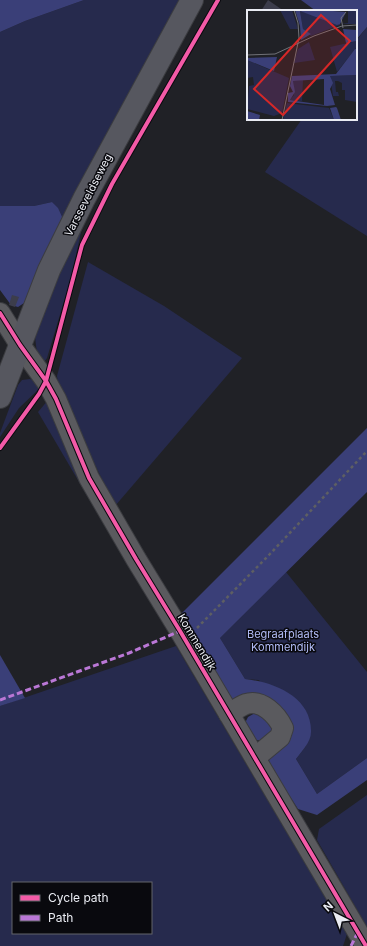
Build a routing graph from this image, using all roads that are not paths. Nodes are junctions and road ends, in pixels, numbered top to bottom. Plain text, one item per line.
1 (192, 0) edge
2 (0, 313) edge
3 (20, 345) junction
4 (0, 397) edge
5 (229, 714) junction
6 (256, 758) junction
7 (366, 946) edge

1 - 3 main road, Varsseveldseweg
2 - 3 street, Kommendijk
3 - 4 main road, Varsseveldseweg
3 - 5 street, Kommendijk
5 - 6 street, Kommendijk
5 - 6 street
6 - 7 street, Kommendijk

